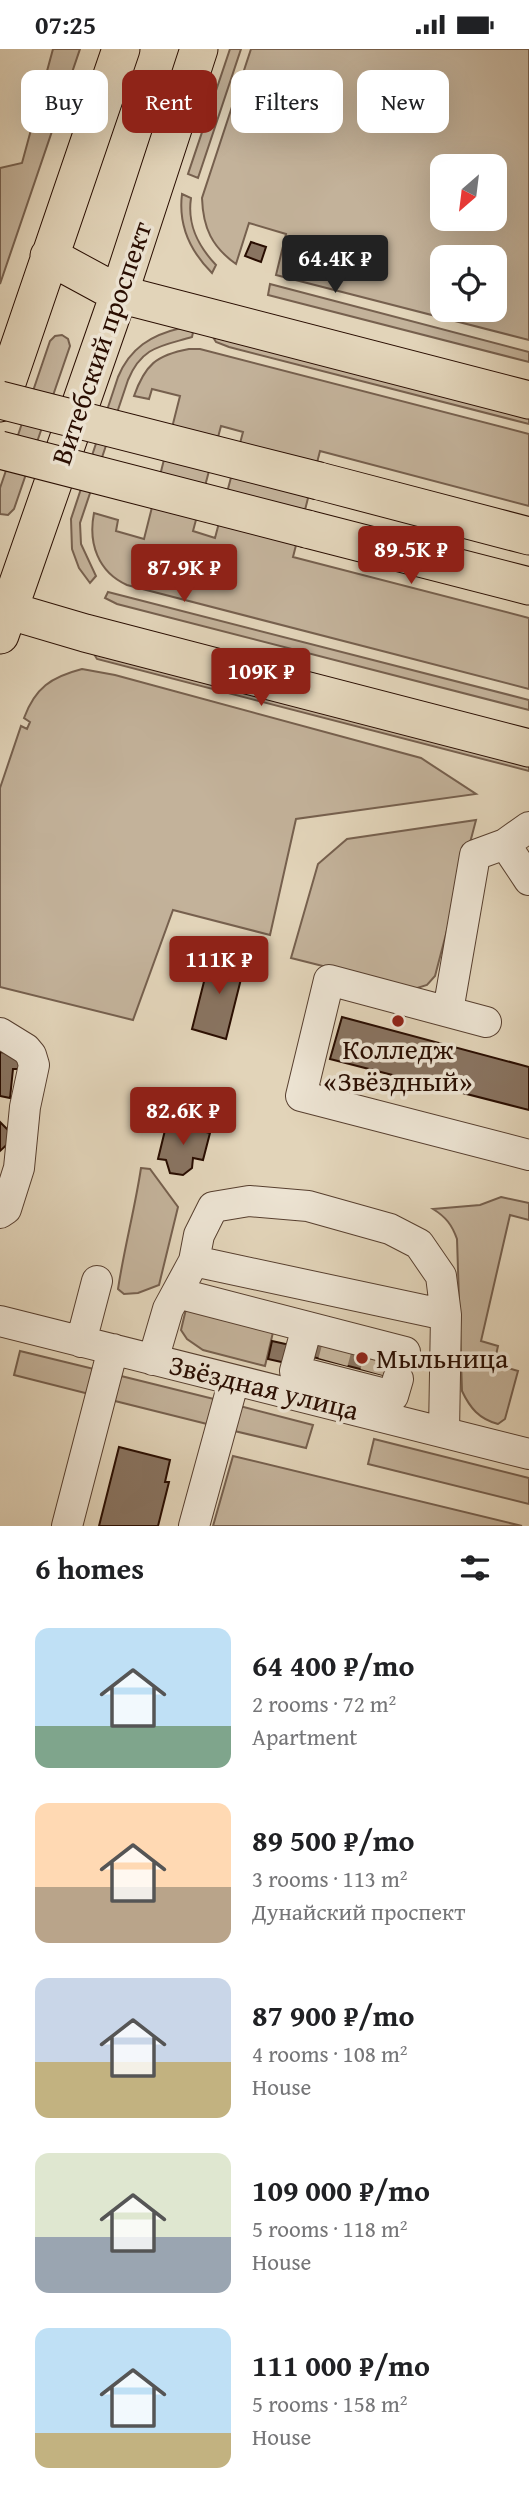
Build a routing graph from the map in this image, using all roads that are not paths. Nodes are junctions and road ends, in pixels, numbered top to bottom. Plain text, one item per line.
1 (121, 49) edge
2 (199, 49) edge
3 (49, 256) junction
4 (123, 282) junction
5 (529, 375) edge
6 (529, 400) edge
7 (0, 402) edge
8 (0, 450) edge
9 (529, 536) edge
10 (529, 586) edge
11 (5, 607) edge
12 (529, 723) edge
13 (529, 748) edge
14 (517, 836) edge
15 (527, 877) edge
16 (448, 1011) junction
17 (486, 1022) dead end
18 (0, 1033) edge
19 (529, 1155) edge
20 (0, 1213) edge
21 (194, 1261) junction
22 (97, 1281) dead end
23 (177, 1293) junction
24 (446, 1314) junction
25 (0, 1321) edge
26 (81, 1342) junction
27 (113, 1349) junction
28 (323, 1356) junction
29 (153, 1360) junction
30 (383, 1373) junction
31 (234, 1380) junction
32 (444, 1432) junction
33 (528, 1448) edge
34 (67, 1526) edge
35 (194, 1526) edge

1 - 3 main road
2 - 4 main road, Витебский проспект
3 - 4 main road
3 - 7 main road
4 - 5 main road
4 - 6 main road
4 - 11 main road, Витебский проспект
7 - 9 main road, bridge
8 - 10 main road, bridge
11 - 12 main road
11 - 13 main road
14 - 15 street
14 - 16 street
16 - 17 street
16 - 19 street
18 - 20 street
21 - 23 street
21 - 24 street
21 - 24 street
22 - 26 street
23 - 28 street
23 - 29 street
24 - 32 street
25 - 26 street, Звёздная улица
26 - 27 street, Звёздная улица
27 - 29 street, Звёздная улица
27 - 34 street
28 - 30 street, Звёздная улица
28 - 30 street
28 - 31 street, Звёздная улица
29 - 31 street, Звёздная улица
30 - 32 street, Звёздная улица
31 - 35 street
32 - 33 street, Звёздная улица

